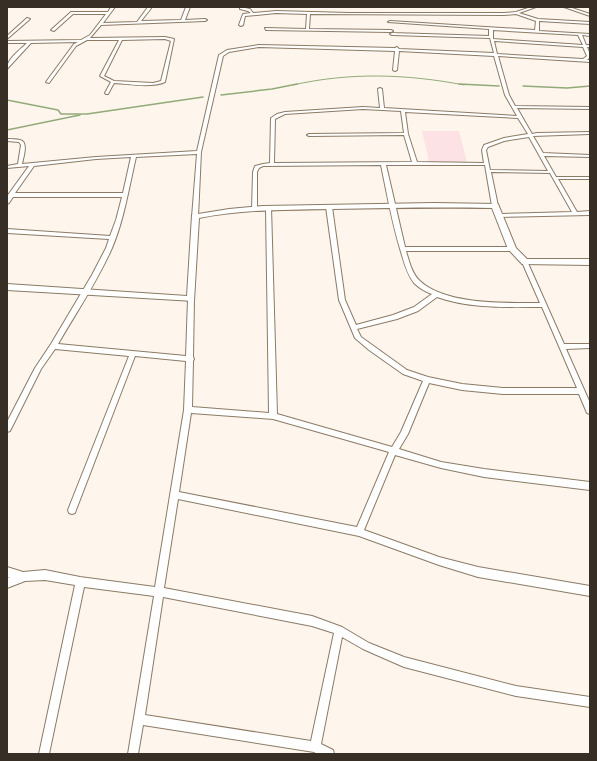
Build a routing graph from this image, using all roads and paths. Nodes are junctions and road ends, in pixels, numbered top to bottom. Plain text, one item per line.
1 (113, 7) edge
2 (150, 7) edge
3 (188, 7) edge
4 (277, 7) edge
5 (489, 7) edge
6 (534, 7) edge
7 (566, 7) edge
8 (241, 8) dead end
9 (409, 8) dead end
10 (276, 12) junction
11 (109, 13) junction
12 (252, 13) junction
13 (309, 13) junction
14 (388, 13) junction
15 (410, 13) junction
16 (494, 13) junction
17 (516, 13) junction
18 (590, 15) edge
19 (28, 18) dead end
20 (183, 20) junction
21 (205, 20) dead end
22 (538, 20) junction
23 (141, 22) junction
24 (390, 22) junction
25 (590, 23) edge
26 (102, 24) junction
27 (241, 25) dead end
28 (491, 28) junction
29 (266, 29) dead end
30 (53, 30) dead end
31 (306, 30) junction
32 (537, 31) junction
33 (392, 33) junction
34 (580, 34) junction
35 (590, 35) edge
36 (7, 38) edge
37 (492, 38) junction
38 (88, 39) junction
39 (121, 39) junction
40 (81, 41) junction
41 (7, 42) edge
42 (29, 43) junction
43 (588, 46) edge
44 (395, 48) junction
45 (497, 54) junction
46 (584, 61) junction
47 (590, 61) edge
48 (7, 68) edge
49 (395, 70) dead end
50 (48, 82) dead end
51 (113, 82) junction
52 (380, 89) dead end
53 (107, 94) dead end
54 (514, 107) junction
55 (590, 108) edge
56 (382, 109) junction
57 (403, 111) junction
58 (520, 117) junction
59 (590, 133) edge
60 (406, 134) junction
61 (309, 135) dead end
62 (531, 136) junction
63 (7, 140) edge
64 (199, 152) junction
65 (541, 154) junction
66 (134, 156) junction
67 (590, 156) edge
68 (415, 163) junction
69 (33, 164) junction
70 (383, 164) junction
71 (486, 164) junction
72 (20, 165) junction
73 (272, 165) junction
74 (7, 167) edge
75 (488, 171) junction
76 (550, 172) junction
77 (554, 178) junction
78 (590, 178) edge
79 (124, 194) junction
80 (11, 195) junction
81 (7, 202) edge
82 (392, 206) junction
83 (495, 206) junction
84 (329, 207) junction
85 (269, 208) junction
86 (254, 209) junction
87 (575, 213) junction
88 (590, 213) edge
89 (498, 216) junction
90 (195, 217) junction
91 (7, 231) edge
92 (113, 238) junction
93 (403, 249) junction
94 (512, 249) junction
95 (525, 262) junction
96 (590, 262) edge
97 (7, 287) edge
98 (85, 292) junction
99 (437, 294) junction
100 (192, 299) junction
101 (544, 305) junction
102 (353, 328) junction
103 (53, 346) junction
104 (590, 346) edge
105 (562, 348) junction
106 (133, 354) junction
107 (191, 359) junction
108 (427, 380) junction
109 (580, 391) junction
110 (188, 410) junction
111 (590, 411) edge
112 (273, 416) junction
113 (7, 429) edge
114 (393, 451) junction
115 (590, 486) edge
116 (175, 495) junction
117 (72, 510) dead end
118 (359, 532) junction
119 (7, 572) edge
120 (25, 576) junction
121 (80, 582) junction
122 (7, 583) edge
123 (590, 591) edge
124 (159, 592) junction
125 (339, 630) junction
126 (590, 702) edge
127 (138, 719) junction
128 (315, 747) junction
129 (44, 754) edge
130 (133, 754) edge
131 (329, 754) edge

1 - 11 street
2 - 23 street
3 - 20 street
4 - 10 street
5 - 16 street
6 - 17 street
7 - 18 street
8 - 12 street
9 - 15 street
10 - 12 street
10 - 13 street
11 - 26 street
11 - 30 street
12 - 27 street
13 - 14 street
13 - 31 street
14 - 15 street
14 - 24 street
15 - 16 street
16 - 17 street
17 - 22 street
19 - 36 street
20 - 21 street
20 - 23 street
22 - 25 street
22 - 32 street
23 - 26 street
24 - 28 street
24 - 33 street
26 - 38 street
28 - 32 street
28 - 37 street
29 - 31 street
31 - 33 street
32 - 34 street
33 - 37 street
33 - 44 street
34 - 35 street
34 - 43 street
37 - 43 street
37 - 45 street
38 - 39 street
38 - 40 street
39 - 51 street
39 - 51 street
40 - 42 street
40 - 50 street
41 - 42 street
42 - 48 street
43 - 46 street
44 - 45 street
44 - 49 street
44 - 64 street
45 - 46 street
45 - 54 street
46 - 47 street
51 - 53 street
52 - 56 street
54 - 55 street
54 - 58 street
56 - 57 street
56 - 73 street
57 - 58 street
57 - 60 street
58 - 62 street
59 - 62 street
60 - 61 street
60 - 68 street
62 - 65 street
62 - 71 street
63 - 72 street
64 - 66 street
64 - 90 street
65 - 67 street
65 - 76 street
66 - 69 street
66 - 79 street
68 - 70 street
68 - 71 street
69 - 72 street
69 - 80 street
70 - 73 street
70 - 82 street
71 - 75 street
72 - 74 street
73 - 86 street
75 - 76 street
75 - 83 street
76 - 77 street
77 - 78 street
77 - 87 street
79 - 80 street
79 - 92 street
80 - 81 street
82 - 83 street
82 - 84 street
82 - 93 street
83 - 89 street
84 - 85 street
84 - 102 street
85 - 86 street
85 - 112 street
86 - 90 street
87 - 88 street
87 - 89 street
89 - 94 street
90 - 100 street
91 - 92 street
92 - 98 street
93 - 94 street
93 - 99 street
94 - 95 street
95 - 96 street
95 - 101 street
97 - 98 street
98 - 100 street
98 - 103 street
99 - 101 street
99 - 102 street
100 - 107 street
101 - 105 street
102 - 108 street
103 - 106 street
103 - 113 street
104 - 105 street
105 - 109 street
106 - 107 street
106 - 117 street
107 - 110 street
108 - 109 street
108 - 114 street
109 - 111 street
110 - 112 street
110 - 116 street
112 - 114 street
114 - 115 street
114 - 118 street
116 - 118 street
116 - 124 street
118 - 123 street
119 - 120 street
120 - 121 street
120 - 122 street
121 - 124 street
121 - 129 street
124 - 125 street
124 - 127 street
125 - 126 street
125 - 128 street
127 - 128 street
127 - 130 street
128 - 131 street

